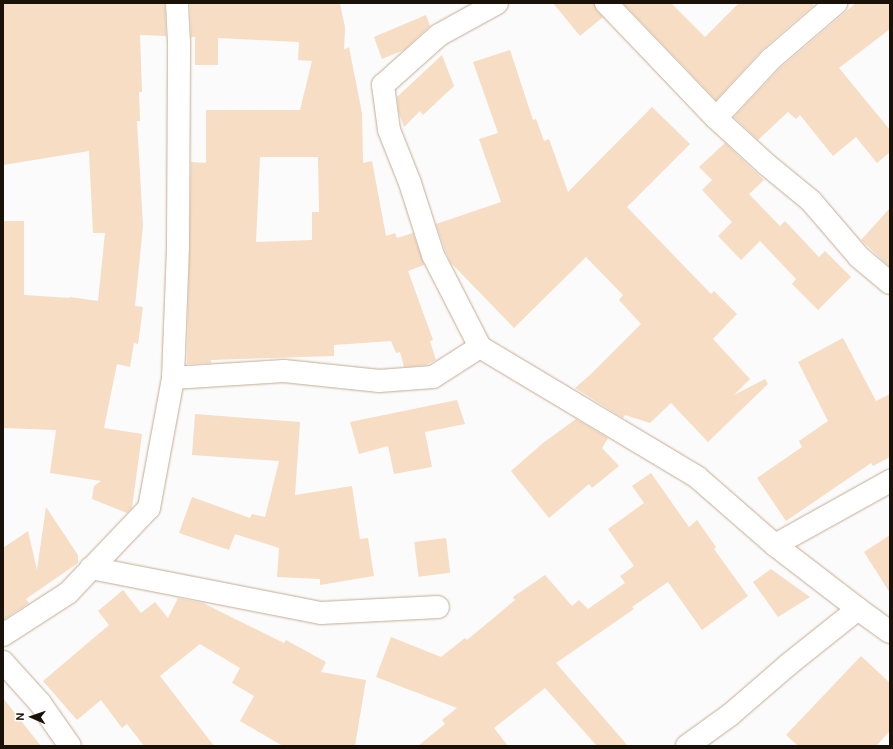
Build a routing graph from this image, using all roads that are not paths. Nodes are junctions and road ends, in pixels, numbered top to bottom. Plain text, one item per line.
1 (177, 3) edge
2 (497, 3) edge
3 (606, 3) edge
4 (836, 3) edge
5 (716, 118) junction
6 (890, 283) edge
7 (480, 347) junction
8 (172, 378) junction
9 (890, 481) edge
10 (775, 545) junction
11 (91, 568) junction
12 (438, 607) dead end
13 (858, 609) junction
14 (890, 632) edge
15 (3, 634) edge
16 (3, 662) edge
17 (70, 746) edge
18 (687, 746) edge

1 - 8 street
2 - 7 street
3 - 5 street
4 - 5 street
5 - 6 street
7 - 8 street
7 - 10 street
8 - 11 street
9 - 10 street
10 - 13 street
11 - 12 street
11 - 15 street
13 - 14 street
13 - 18 street
16 - 17 street

